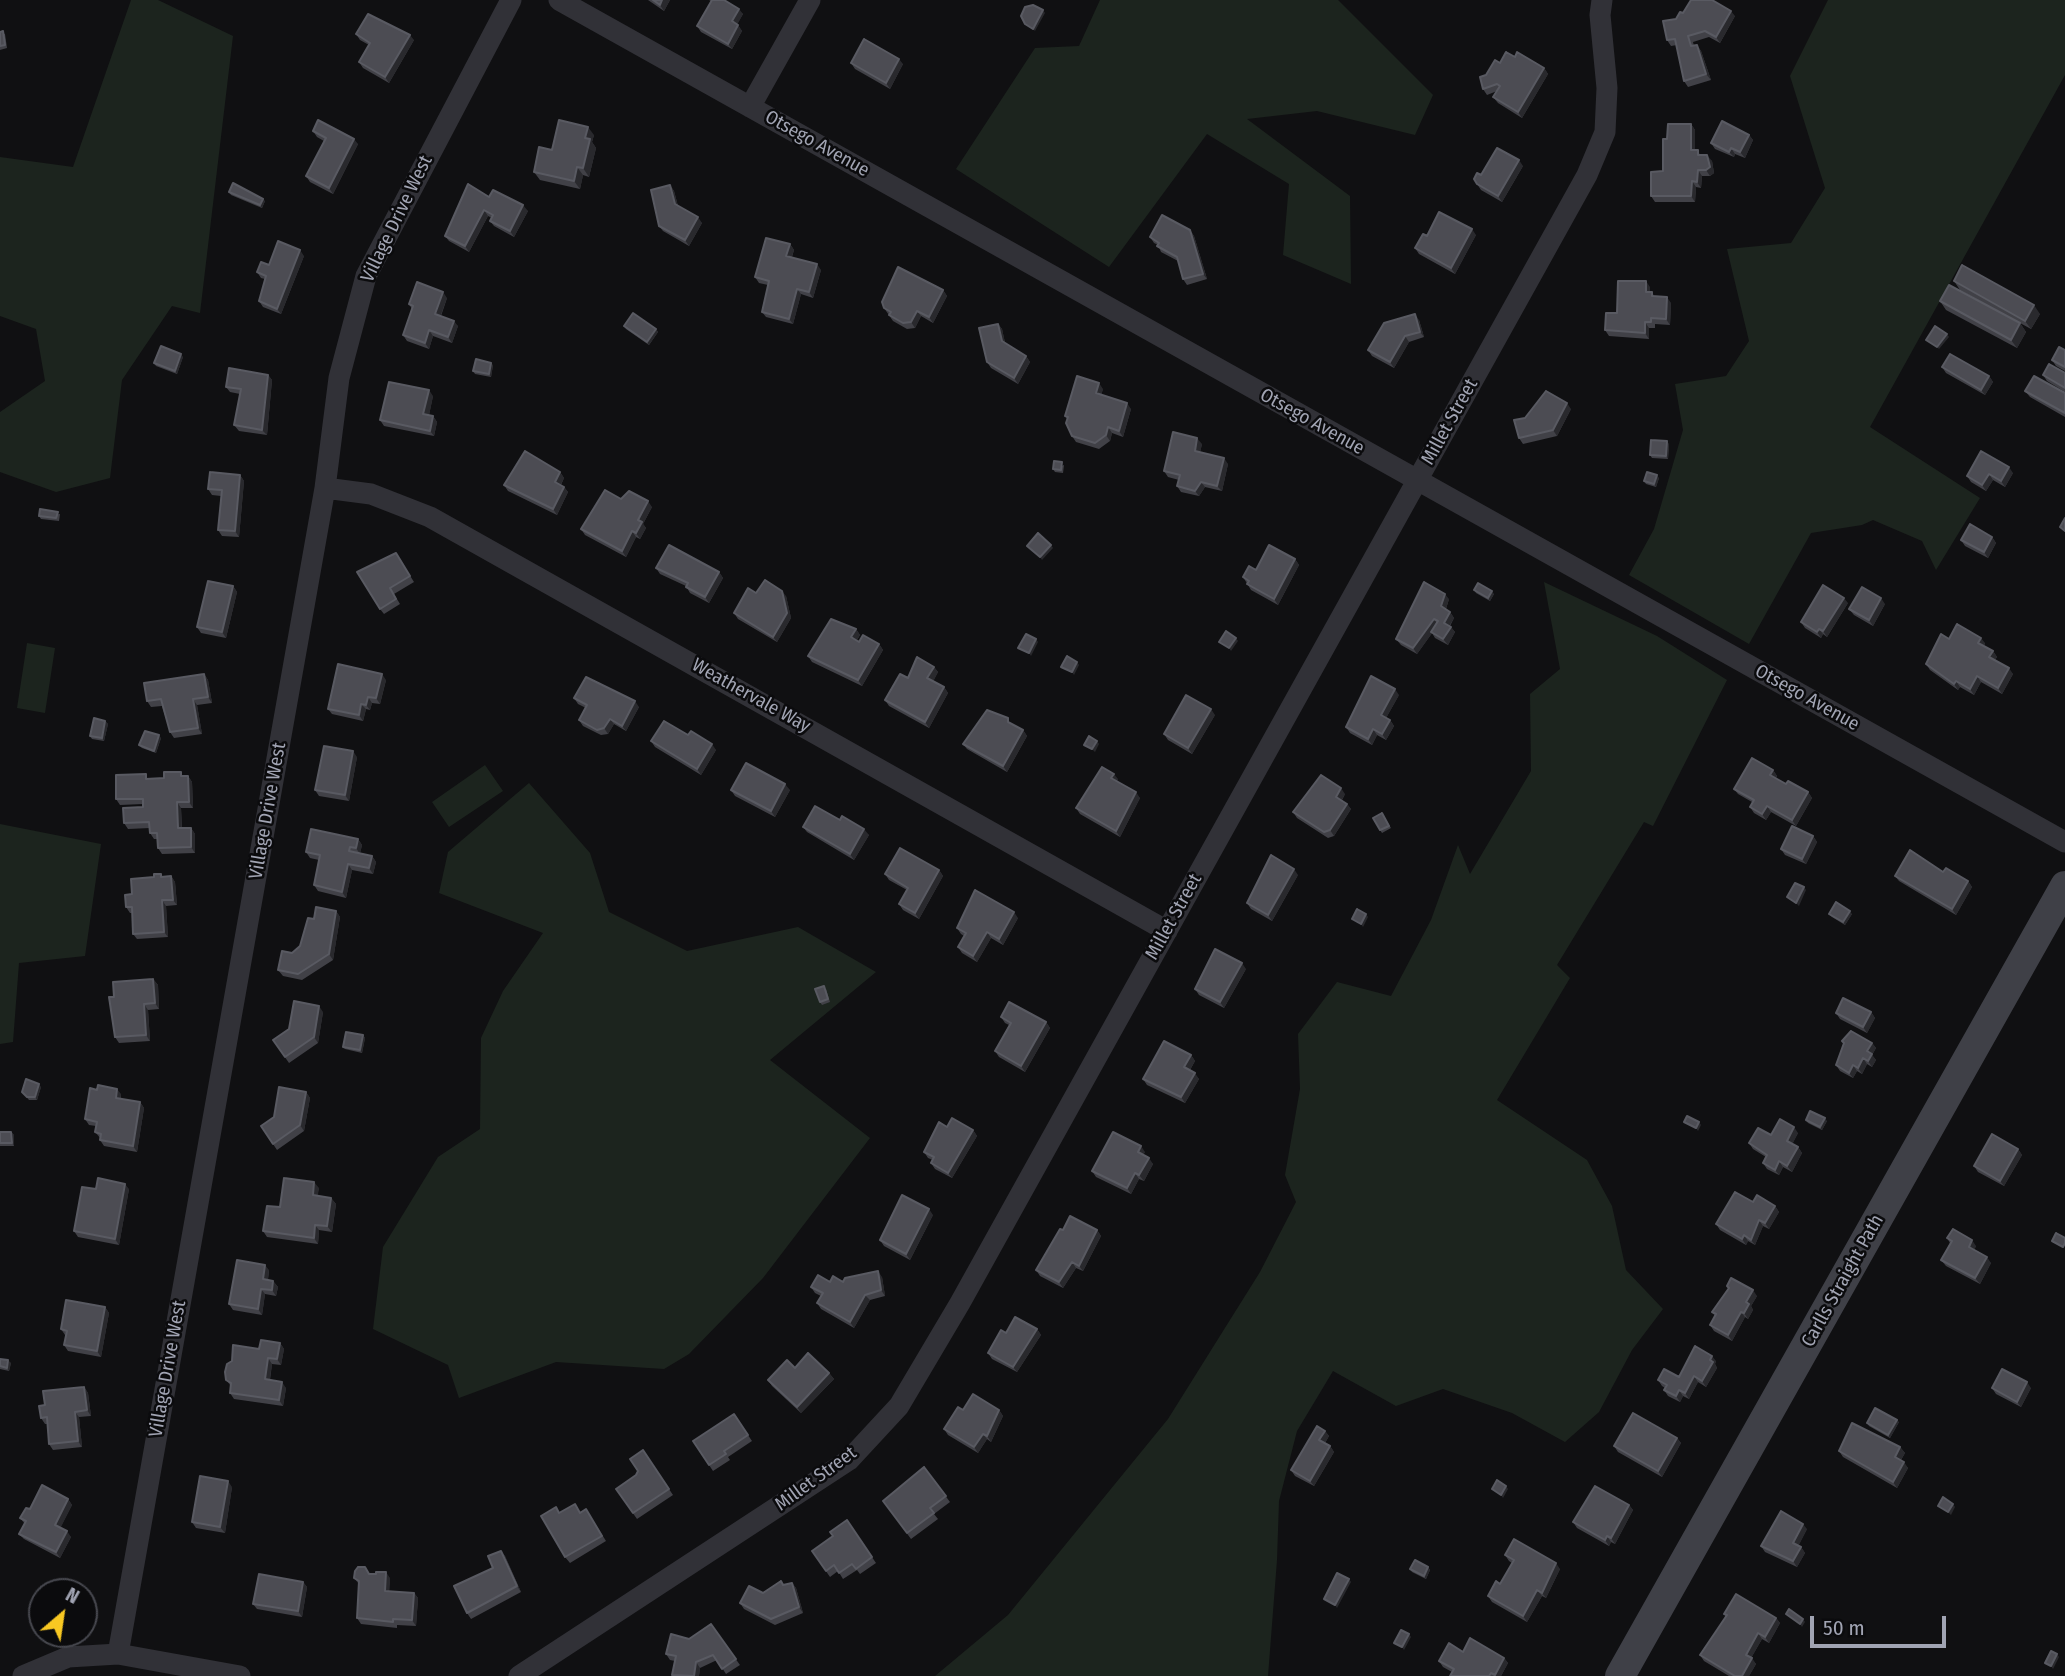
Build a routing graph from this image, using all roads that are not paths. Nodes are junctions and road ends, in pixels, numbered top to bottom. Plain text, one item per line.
1 (511, 0) edge
2 (559, 0) edge
3 (810, 0) edge
4 (1602, 0) edge
5 (750, 107) junction
6 (1417, 480) junction
7 (325, 488) junction
8 (2065, 842) edge
9 (2065, 886) edge
10 (1167, 930) junction
11 (118, 1654) junction
12 (23, 1676) edge
13 (240, 1676) edge
14 (519, 1676) edge
15 (1620, 1676) edge

1 - 7 street, Village Drive West
2 - 5 street, Otsego Avenue
3 - 5 street
4 - 6 street, Millet Street
5 - 6 street, Otsego Avenue
6 - 8 street, Otsego Avenue
6 - 10 street, Millet Street
7 - 10 street, Weathervale Way
7 - 11 street, Village Drive West
9 - 15 street, Carlls Straight Path
10 - 14 street, Millet Street
11 - 12 street
11 - 13 street

